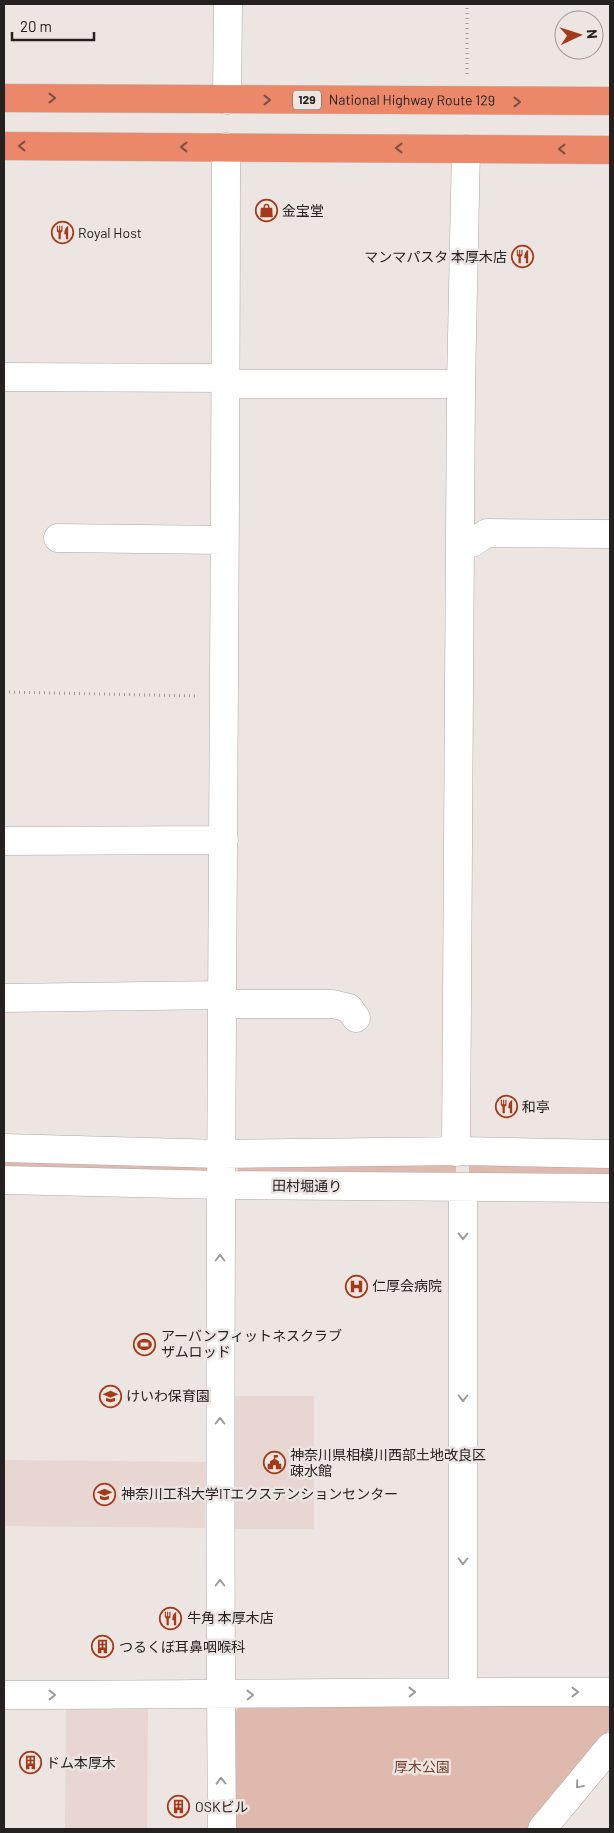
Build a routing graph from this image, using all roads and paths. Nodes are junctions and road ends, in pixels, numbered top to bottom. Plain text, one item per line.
1 (228, 4) edge
2 (467, 4) edge
3 (4, 98) edge
4 (227, 100) junction
5 (610, 101) edge
6 (467, 102) junction
7 (4, 146) edge
8 (226, 147) junction
9 (466, 149) junction
10 (610, 150) edge
11 (4, 377) edge
12 (224, 381) junction
13 (461, 384) junction
14 (75, 532) dead end
15 (610, 534) edge
16 (224, 540) junction
17 (460, 543) junction
18 (4, 692) edge
19 (224, 696) junction
20 (224, 840) junction
21 (4, 841) edge
22 (4, 998) edge
23 (222, 1000) junction
24 (356, 1018) dead end
25 (4, 1148) edge
26 (456, 1152) junction
27 (221, 1154) junction
28 (610, 1154) edge
29 (4, 1180) edge
30 (220, 1185) junction
31 (463, 1187) junction
32 (610, 1188) edge
33 (463, 1691) junction
34 (610, 1692) edge
35 (4, 1695) edge
36 (220, 1695) junction
37 (610, 1747) edge
38 (222, 1829) edge
39 (542, 1829) edge

1 - 4 street
2 - 6 path
3 -> 4 highway, National Highway Route 129 / 129
4 -> 6 highway, National Highway Route 129 / 129
6 -> 5 highway, National Highway Route 129 / 129
8 -> 7 highway
9 -> 8 highway
8 - 12 street
10 -> 9 highway
9 - 13 street
11 - 12 street
12 - 13 street
12 - 16 street
13 - 17 street
14 - 16 street
15 - 17 street
16 - 19 street
17 - 26 street
18 - 19 path
19 - 20 street
20 - 21 street
20 - 23 street
22 - 23 street
23 - 24 street
23 - 27 street
25 - 27 street
26 - 27 street
26 - 28 street
27 - 30 street
29 - 30 street, 田村堀通り
30 - 31 street, 田村堀通り
36 -> 30 street
31 - 32 street, 田村堀通り
31 -> 33 street
33 -> 34 street
36 -> 33 street
35 -> 36 street
38 -> 36 street
37 -> 39 street

